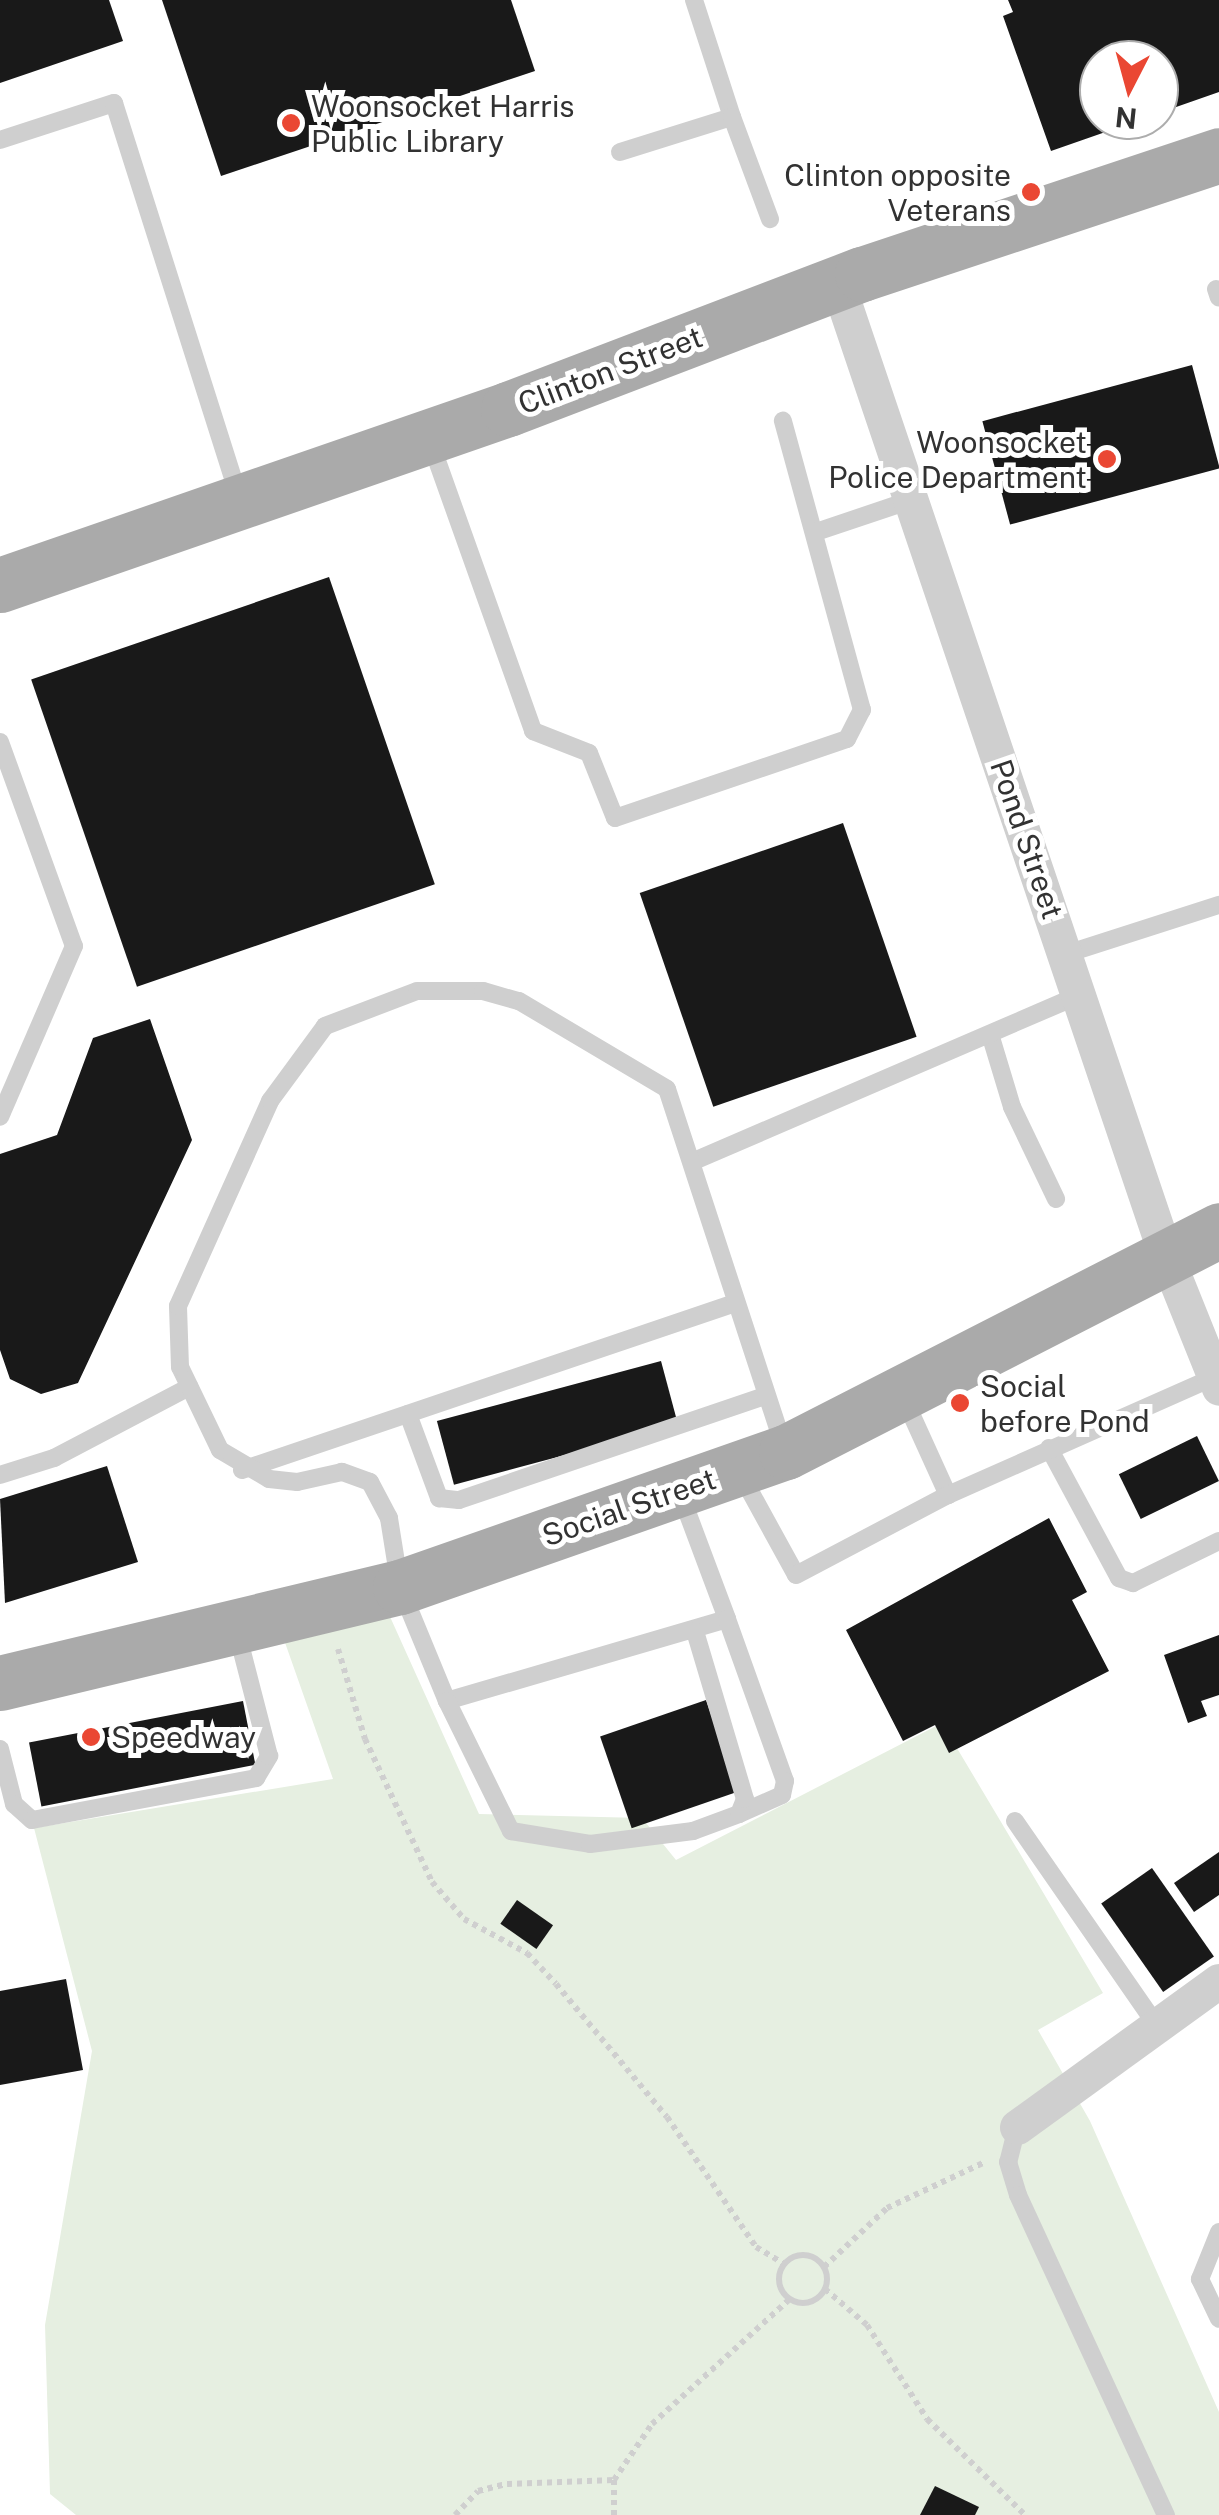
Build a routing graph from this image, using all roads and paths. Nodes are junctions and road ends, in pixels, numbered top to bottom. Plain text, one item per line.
1 (694, 0) edge
2 (732, 116) junction
3 (0, 140) edge
4 (620, 152) dead end
5 (1219, 156) edge
6 (770, 219) dead end
7 (839, 288) junction
8 (783, 421) dead end
9 (428, 436) junction
10 (911, 500) junction
11 (241, 501) junction
12 (816, 532) junction
13 (0, 584) edge
14 (0, 742) edge
15 (1219, 905) edge
16 (1066, 954) junction
17 (1080, 996) junction
18 (990, 1034) junction
19 (0, 1117) edge
20 (694, 1161) junction
21 (1056, 1199) dead end
22 (1219, 1230) edge
23 (1166, 1256) junction
24 (735, 1303) junction
25 (1217, 1383) edge
26 (188, 1387) junction
27 (766, 1396) junction
28 (903, 1396) junction
29 (408, 1414) junction
30 (1050, 1448) junction
31 (762, 1460) junction
32 (242, 1470) junction
33 (0, 1474) edge
34 (679, 1490) junction
35 (948, 1496) junction
36 (1219, 1541) edge
37 (400, 1586) junction
38 (323, 1607) junction
39 (726, 1619) junction
40 (236, 1629) junction
41 (694, 1631) junction
42 (0, 1682) edge
43 (447, 1701) junction
44 (0, 1749) edge
45 (739, 1814) junction
46 (1015, 1820) dead end
47 (1219, 1981) edge
48 (1156, 2025) junction
49 (1017, 2127) joint
50 (1008, 2162) junction
51 (1219, 2232) edge
52 (784, 2264) junction
53 (824, 2267) junction
54 (825, 2289) junction
55 (790, 2299) junction
56 (1219, 2319) edge
57 (614, 2480) junction
58 (455, 2515) edge
59 (614, 2515) edge
60 (1026, 2515) edge
61 (1166, 2515) edge

1 - 2 lane
2 - 4 lane
2 - 6 lane
3 - 11 lane
5 - 7 main road, Clinton Street
7 - 9 main road, Clinton Street
7 - 10 street, Pond Street
8 - 12 lane
9 - 11 main road, Clinton Street
9 - 12 lane
10 - 12 lane
10 - 16 street, Pond Street
11 - 13 main road, Clinton Street
14 - 19 lane
15 - 16 lane
16 - 17 street, Pond Street
17 - 18 lane
17 - 23 street, Pond Street
18 - 20 lane
18 - 21 lane
20 - 24 lane
20 - 26 lane
22 - 23 main road, Social Street
23 - 25 street, Pond Street
23 - 28 main road, Social Street
24 - 27 lane
24 - 29 lane
25 - 30 lane
26 - 32 lane
26 - 33 lane
27 - 29 lane
27 - 31 lane
28 - 31 main road, Social Street
28 - 35 lane
29 - 32 lane
30 - 35 lane
30 - 36 lane
31 - 34 main road, Social Street
31 - 35 lane
32 - 37 lane
34 - 37 main road, Social Street
34 - 39 lane
37 - 38 main road, Social Street
37 - 43 lane
38 - 40 main road, Social Street
38 - 52 path
39 - 41 lane
39 - 45 lane
40 - 42 main road, Social Street
40 - 44 lane
41 - 43 lane
41 - 45 lane
43 - 45 lane
46 - 48 lane
47 - 48 street
48 - 49 street
49 - 50 lane
50 - 53 path
50 - 61 lane
51 - 56 lane
52 - 53 path
52 - 55 path
53 - 54 path
54 - 55 path
54 - 60 path
55 - 57 path
57 - 58 path
57 - 59 path

